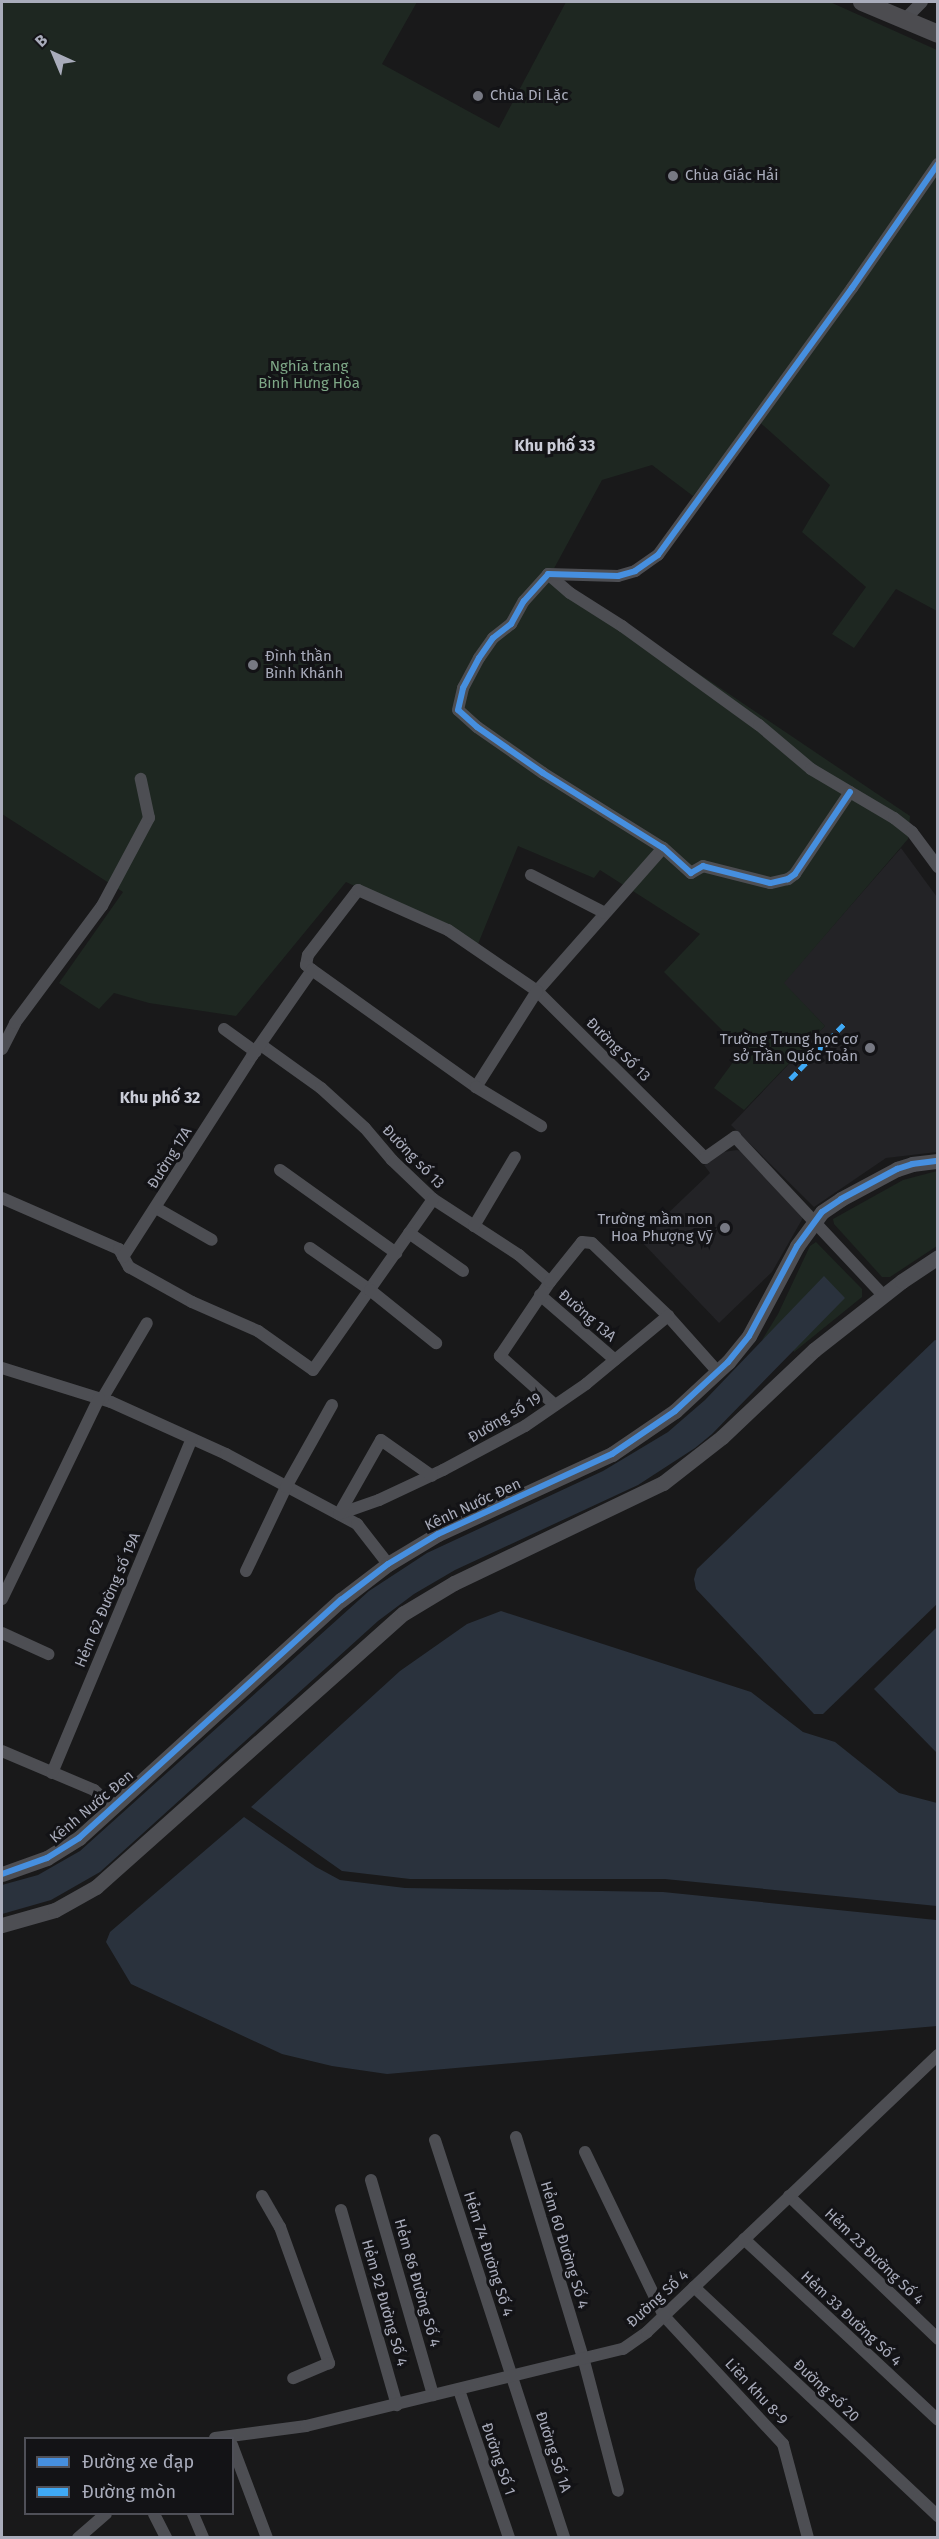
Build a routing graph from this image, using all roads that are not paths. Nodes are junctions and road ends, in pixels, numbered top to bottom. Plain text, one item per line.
1 (862, 2) edge
2 (922, 2) edge
3 (905, 19) junction
4 (938, 34) edge
5 (938, 164) edge
6 (548, 574) junction
7 (141, 779) dead end
8 (850, 792) junction
9 (663, 848) junction
10 (938, 867) edge
11 (531, 875) dead end
12 (605, 913) junction
13 (312, 970) junction
14 (537, 990) junction
15 (224, 1029) dead end
16 (259, 1048) junction
17 (2, 1049) edge
18 (476, 1087) junction
19 (541, 1125) dead end
20 (515, 1157) dead end
21 (938, 1161) edge
22 (280, 1170) dead end
23 (2, 1198) edge
24 (433, 1199) junction
25 (156, 1208) junction
26 (814, 1220) junction
27 (474, 1226) junction
28 (409, 1233) junction
29 (212, 1240) dead end
30 (310, 1248) dead end
31 (396, 1253) junction
32 (123, 1257) junction
33 (938, 1257) edge
34 (463, 1271) dead end
35 (550, 1282) junction
36 (370, 1290) junction
37 (540, 1295) junction
38 (883, 1295) junction
39 (668, 1316) junction
40 (147, 1323) dead end
41 (436, 1343) dead end
42 (615, 1360) junction
43 (2, 1368) edge
44 (718, 1372) junction
45 (101, 1399) junction
46 (332, 1405) dead end
47 (555, 1405) junction
48 (192, 1439) junction
49 (432, 1476) junction
50 (286, 1487) junction
51 (339, 1514) junction
52 (388, 1564) junction
53 (246, 1571) dead end
54 (2, 1599) edge
55 (2, 1633) edge
56 (48, 1654) dead end
57 (2, 1751) edge
58 (52, 1773) junction
59 (113, 1807) junction
60 (2, 1874) edge
61 (2, 1925) edge
62 (938, 2055) edge
63 (516, 2138) dead end
64 (435, 2140) dead end
65 (585, 2152) dead end
66 (371, 2180) dead end
67 (262, 2196) dead end
68 (789, 2196) junction
69 (341, 2210) dead end
70 (744, 2239) junction
71 (694, 2287) junction
72 (664, 2316) junction
73 (938, 2339) edge
74 (584, 2361) junction
75 (513, 2376) junction
76 (293, 2378) dead end
77 (459, 2390) junction
78 (433, 2395) junction
79 (397, 2404) junction
80 (938, 2421) edge
81 (234, 2439) edge
82 (234, 2448) edge
83 (618, 2491) dead end
84 (105, 2515) edge
85 (154, 2515) edge
86 (193, 2515) edge
87 (938, 2516) edge
88 (78, 2538) edge
89 (166, 2538) edge
90 (203, 2538) edge
91 (267, 2538) edge
92 (509, 2538) edge
93 (564, 2538) edge
94 (808, 2538) edge

1 - 3 main road
2 - 3 street
3 - 4 main road
5 - 6 street
6 - 8 street
6 - 9 street
7 - 17 street
8 - 9 street
8 - 10 street
9 - 12 street
11 - 12 street
12 - 14 street
13 - 14 street
13 - 16 street, Đường 17A
13 - 18 street
14 - 18 street
14 - 26 street, Đường Số 13
15 - 16 street, Đường số 13
16 - 24 street, Đường số 13
16 - 25 street, Đường 17A
18 - 19 street
20 - 27 street
21 - 26 street, Kênh Nước Đen
22 - 31 street
23 - 32 street
24 - 27 street, Đường số 13
24 - 28 street
25 - 29 street
25 - 32 street, Đường 17A
26 - 38 street
26 - 44 street, Kênh Nước Đen
27 - 35 street, Đường số 13
28 - 31 street
28 - 34 street
30 - 36 street
31 - 36 street
32 - 36 street
33 - 38 street
35 - 37 street, Đường 13A
35 - 39 street, Đường 13A
36 - 41 street
37 - 42 street, Đường 13A
37 - 47 street, Đường 13A
38 - 61 street
39 - 42 street, Đường số 19
39 - 44 street
40 - 45 street
42 - 47 street, Đường số 19
43 - 45 street
44 - 52 street, Kênh Nước Đen
45 - 48 street
45 - 54 street
46 - 50 street
47 - 49 street, Đường số 19
48 - 50 street
48 - 58 street, Hẻm 62 Đường số 19A
49 - 51 street, Đường số 19
49 - 51 street
50 - 51 street
50 - 53 street
51 - 52 street
52 - 59 street, Kênh Nước Đen
55 - 56 street
57 - 58 street
58 - 59 street
59 - 60 street, Kênh Nước Đen
62 - 68 street, Đường Số 4
63 - 74 street, Hẻm 60 Đường Số 4
64 - 75 street, Hẻm 74 Đường Số 4
65 - 72 street, Liên khu 8-9
66 - 78 street, Hẻm 86 Đường Số 4
67 - 76 street
68 - 70 street, Đường Số 4
68 - 73 street, Hẻm 23 Đường Số 4
69 - 79 street, Hẻm 92 Đường Số 4
70 - 71 street, Đường Số 4
70 - 80 street, Hẻm 33 Đường Số 4
71 - 72 street, Đường Số 4
71 - 87 street, Đường số 20
72 - 74 street, Đường Số 4
72 - 94 street, Liên khu 8-9
74 - 75 street, Đường Số 4
74 - 83 street, Hẻm 60 Đường Số 4
75 - 77 street, Đường Số 4
75 - 93 street, Đường Số 1A
77 - 78 street, Đường Số 4
77 - 92 street, Đường Số 1
78 - 79 street, Đường Số 4
79 - 81 street, Đường Số 4
82 - 91 street
84 - 88 street
85 - 89 street
86 - 90 street

